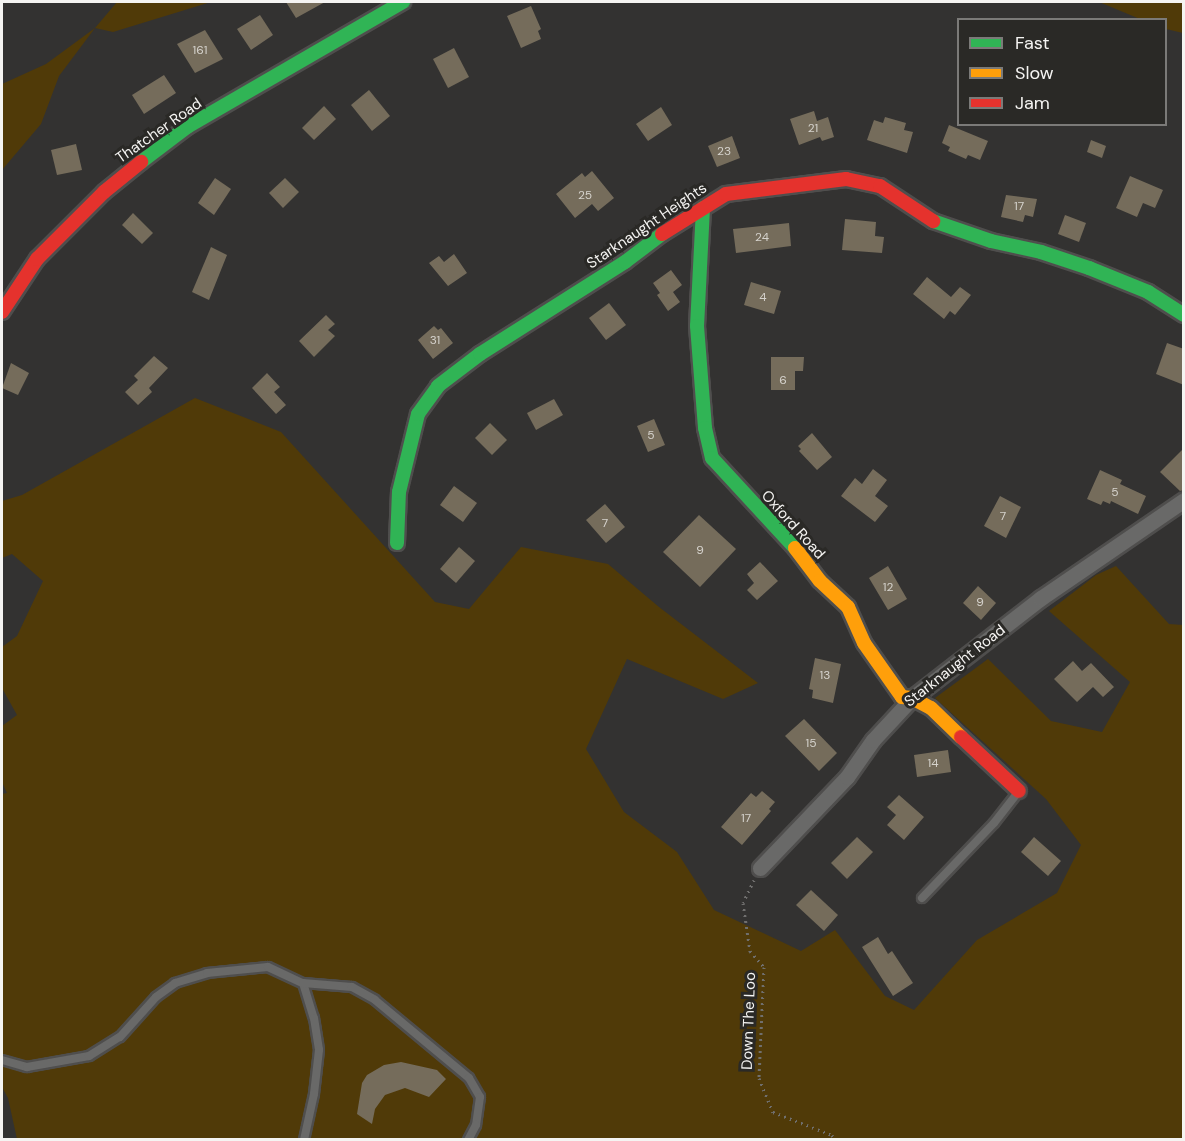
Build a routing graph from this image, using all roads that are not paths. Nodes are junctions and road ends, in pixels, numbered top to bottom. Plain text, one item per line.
1 (404, 2) edge
2 (703, 208) junction
3 (2, 312) edge
4 (1184, 315) edge
5 (1184, 500) edge
6 (397, 543) dead end
7 (912, 698) junction
8 (1018, 791) joint
9 (760, 868) road end
10 (922, 898) dead end
11 (303, 983) junction
12 (2, 1060) edge
13 (304, 1140) edge
14 (468, 1140) edge

1 - 3 street, Thatcher Road
2 - 4 street, Starknaught Heights
2 - 6 street, Starknaught Heights
2 - 7 street, Oxford Road
5 - 7 street, Starknaught Road
7 - 8 street, Oxford Road
7 - 9 street, Starknaught Road
8 - 10 lane
11 - 12 lane
11 - 13 lane
11 - 14 lane

